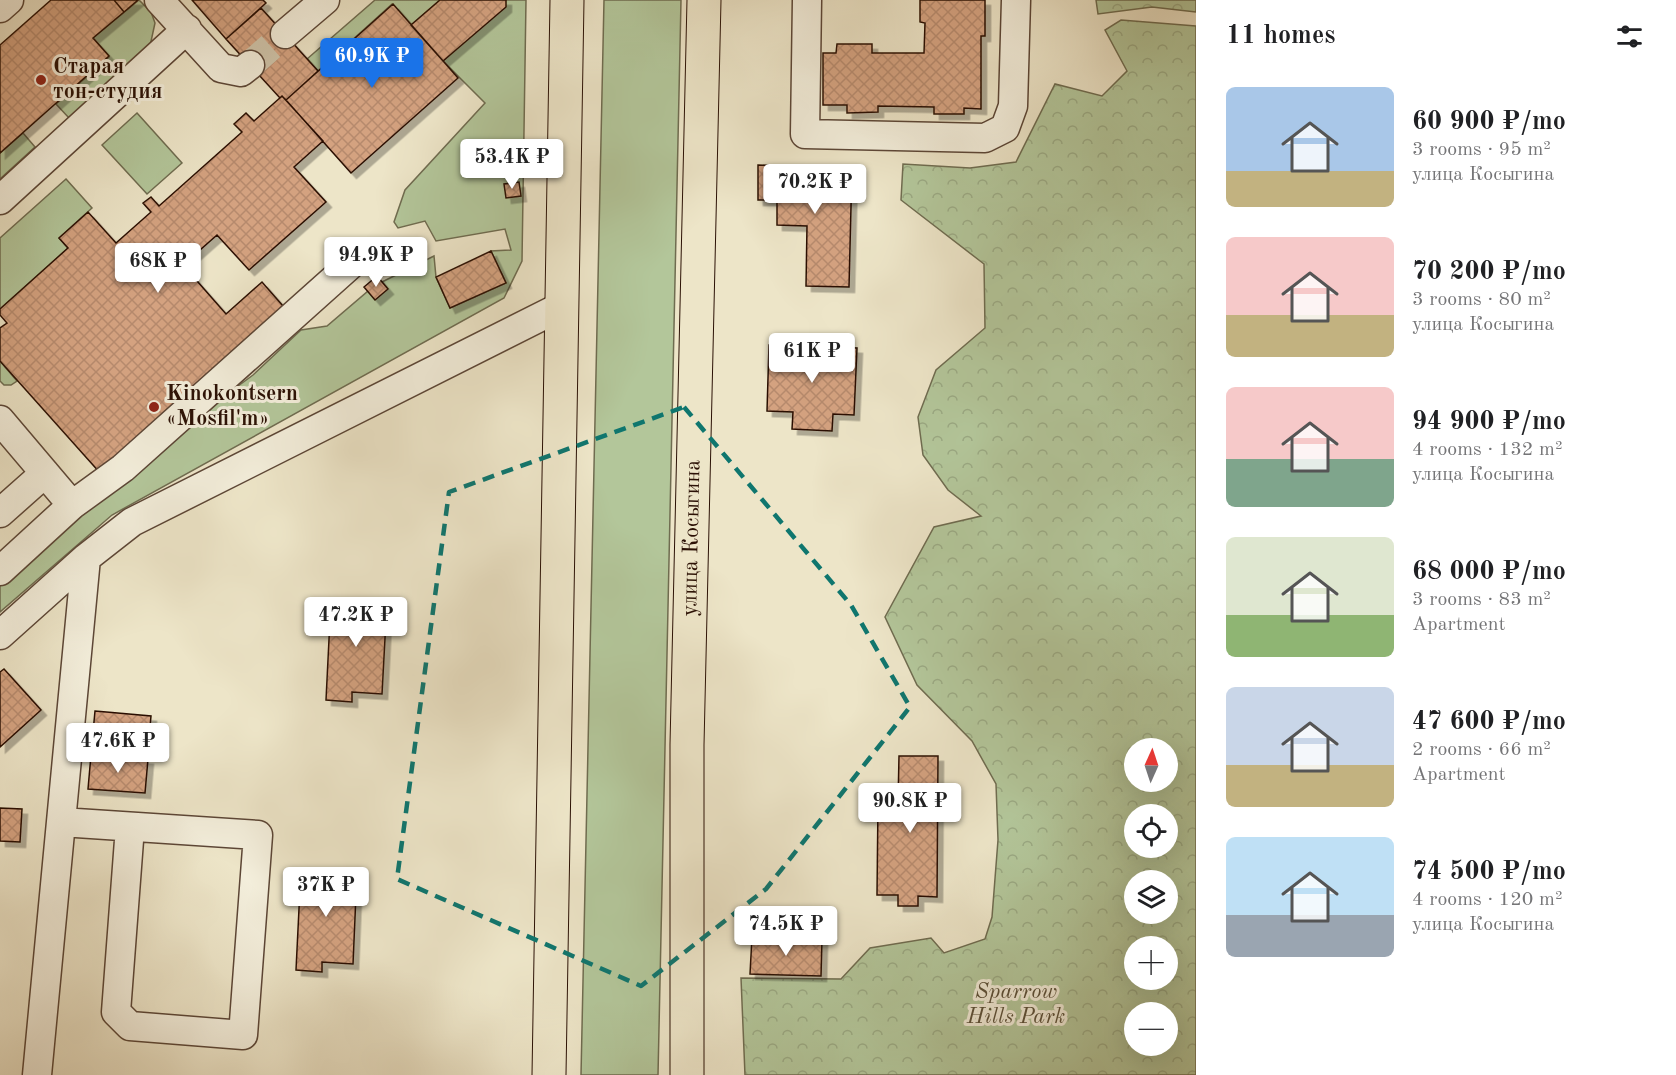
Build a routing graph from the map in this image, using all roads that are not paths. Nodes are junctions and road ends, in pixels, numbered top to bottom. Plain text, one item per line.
1 (9, 0) edge
2 (159, 0) edge
3 (567, 0) edge
4 (704, 0) edge
5 (807, 0) edge
6 (1016, 0) edge
7 (312, 4) edge
8 (0, 8) edge
9 (187, 29) junction
10 (285, 34) tunnel mouth
11 (250, 65) tunnel mouth
12 (0, 200) edge
13 (359, 257) dead end
14 (562, 306) junction
15 (0, 420) edge
16 (45, 473) junction
17 (72, 505) junction
18 (0, 513) edge
19 (86, 558) junction
20 (0, 571) edge
21 (0, 635) edge
22 (61, 822) junction
23 (130, 827) junction
24 (37, 1075) edge
25 (549, 1075) edge
26 (687, 1075) edge

1 - 8 lane
2 - 9 lane
3 - 14 main road
4 - 26 main road, улица Косыгина
5 - 6 lane
7 - 10 lane
9 - 11 lane
9 - 12 lane
13 - 17 lane
14 - 19 lane
14 - 25 main road
15 - 16 lane
16 - 17 lane
16 - 18 lane
17 - 20 lane
19 - 21 lane
19 - 22 lane
22 - 23 lane
22 - 24 lane
23 - 23 lane

